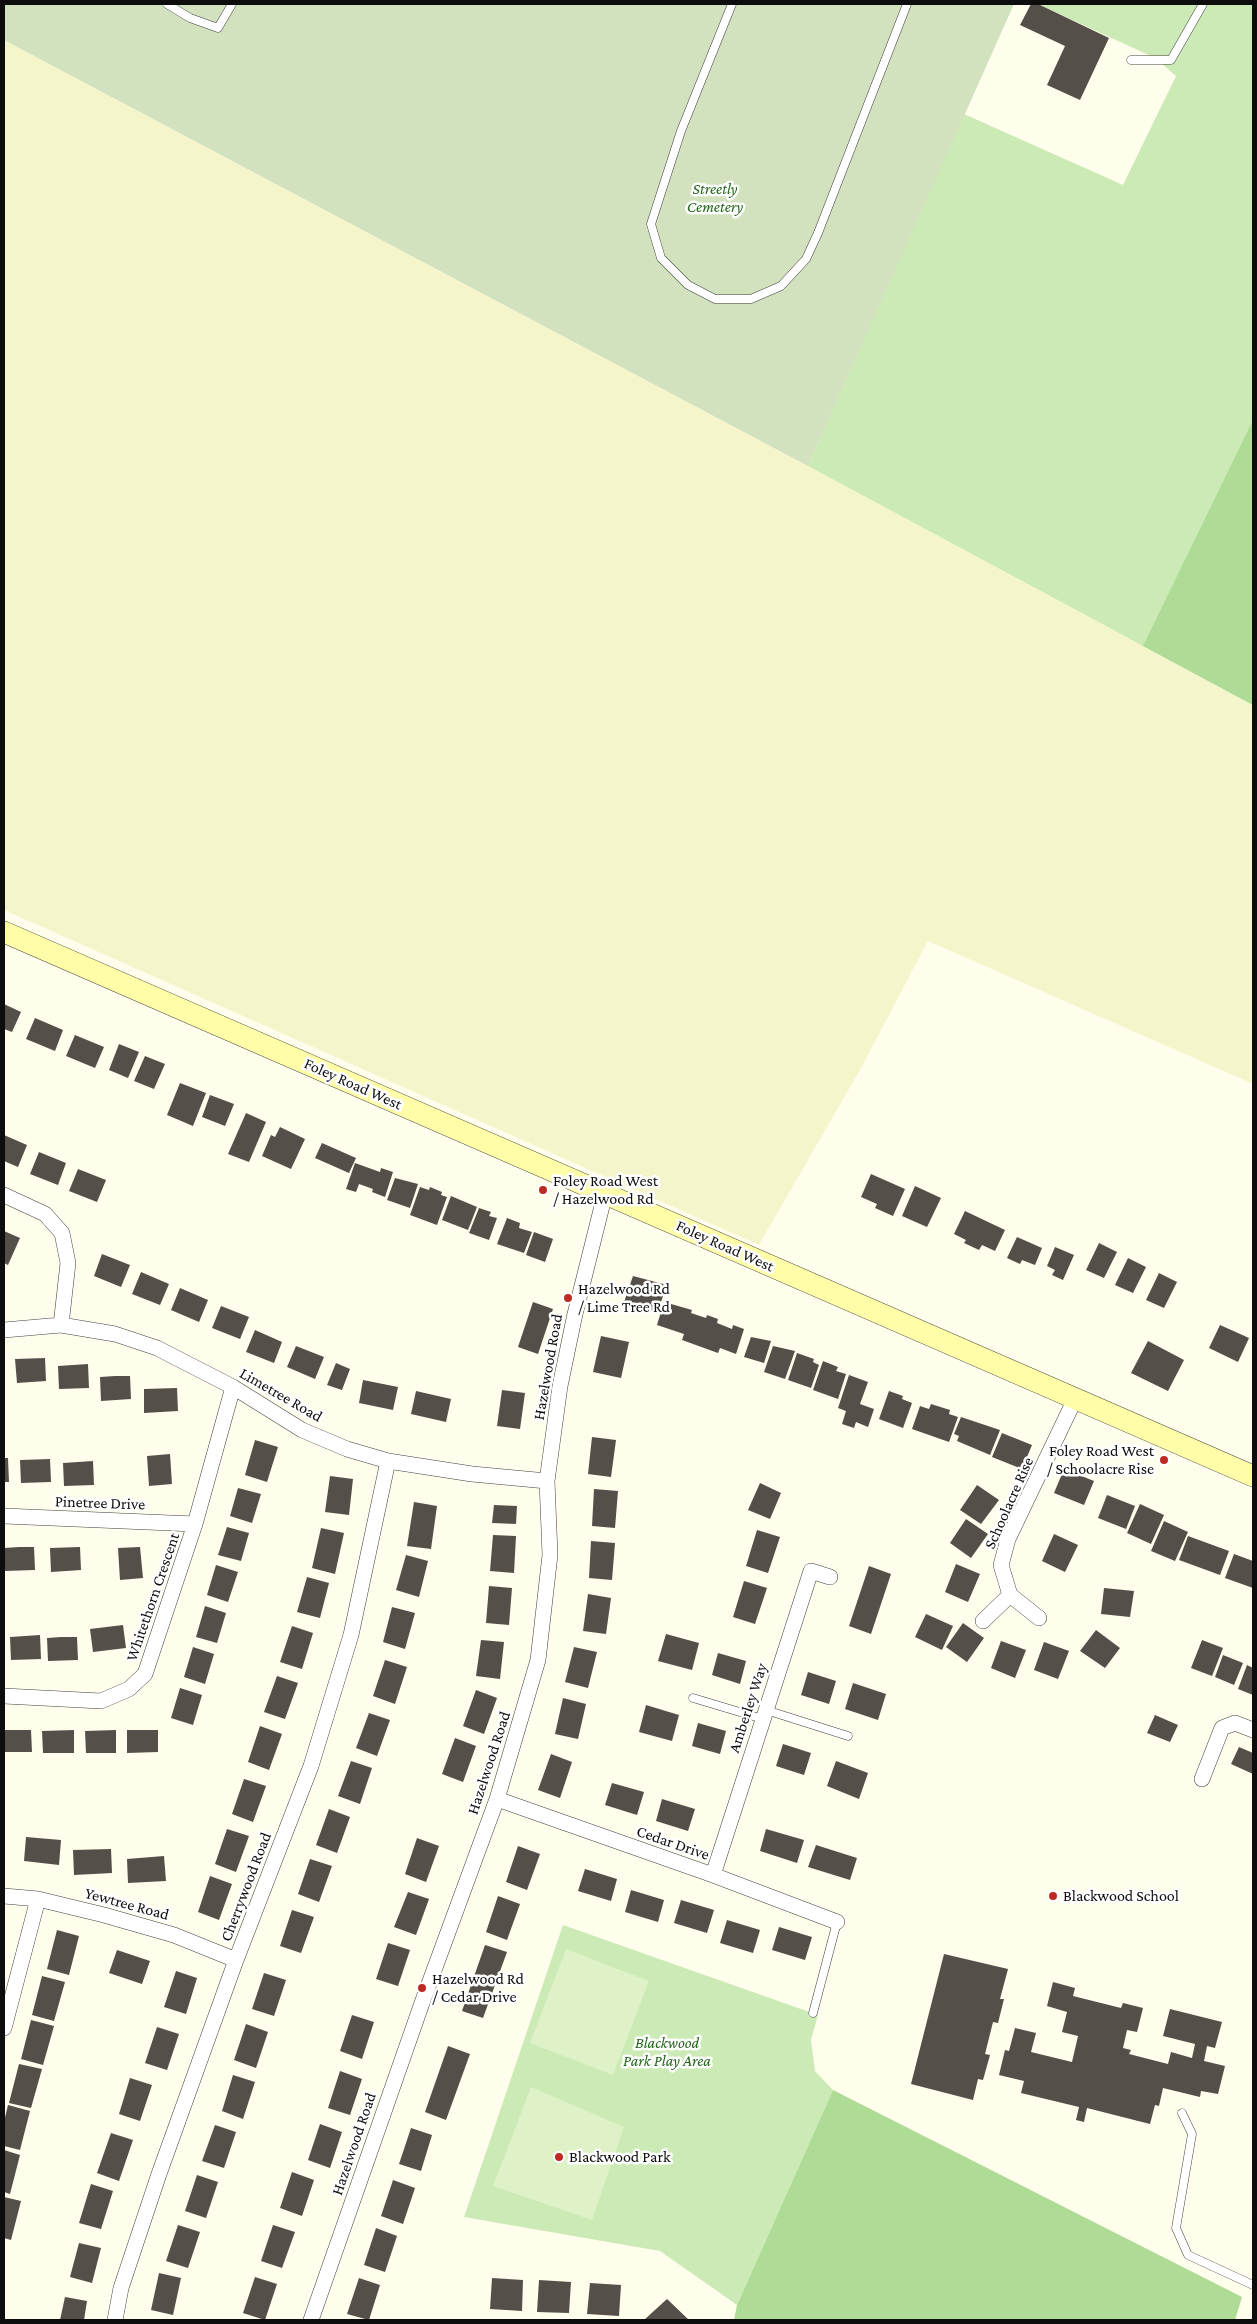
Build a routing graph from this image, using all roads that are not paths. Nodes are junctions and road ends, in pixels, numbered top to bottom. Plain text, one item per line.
1 (167, 4) edge
2 (232, 4) edge
3 (732, 4) edge
4 (907, 4) edge
5 (1204, 4) edge
6 (1131, 60) dead end
7 (4, 932) edge
8 (606, 1194) junction
9 (4, 1195) edge
10 (61, 1325) junction
11 (4, 1330) edge
12 (233, 1387) junction
13 (1076, 1399) junction
14 (388, 1461) junction
15 (1253, 1476) edge
16 (547, 1481) junction
17 (4, 1516) edge
18 (195, 1524) junction
19 (830, 1577) dead end
20 (1010, 1595) junction
21 (1039, 1618) dead end
22 (982, 1621) dead end
23 (4, 1696) edge
24 (693, 1698) dead end
25 (765, 1714) junction
26 (1253, 1730) edge
27 (848, 1736) dead end
28 (1202, 1779) dead end
29 (496, 1800) junction
30 (713, 1875) junction
31 (4, 1896) edge
32 (38, 1899) junction
33 (837, 1922) joint
34 (236, 1960) junction
35 (813, 2012) dead end
36 (4, 2028) edge
37 (1182, 2113) dead end
38 (1253, 2285) edge
39 (115, 2320) edge
40 (311, 2320) edge

1 - 2 lane
3 - 4 lane
5 - 6 lane
7 - 8 main road, Foley Road West
8 - 13 main road, Foley Road West
8 - 16 street, Hazelwood Road
9 - 10 street
10 - 11 street, Limetree Road
10 - 12 street, Limetree Road
12 - 14 street, Limetree Road
12 - 18 street, Whitethorn Crescent
13 - 15 main road, Foley Road West
13 - 20 street, Schoolacre Rise
14 - 16 street, Limetree Road
14 - 34 street, Cherrywood Road
16 - 29 street, Hazelwood Road
17 - 18 street, Pinetree Drive
18 - 23 street, Whitethorn Crescent
19 - 25 street, Amberley Way
20 - 21 street
20 - 22 street
24 - 25 lane
25 - 27 lane
25 - 30 street, Amberley Way
26 - 28 street
29 - 30 street, Cedar Drive
29 - 40 street, Hazelwood Road
30 - 33 street, Cedar Drive
31 - 32 street, Yewtree Road
32 - 34 street, Yewtree Road
32 - 36 street
33 - 35 lane
34 - 39 street, Cherrywood Road
37 - 38 lane

